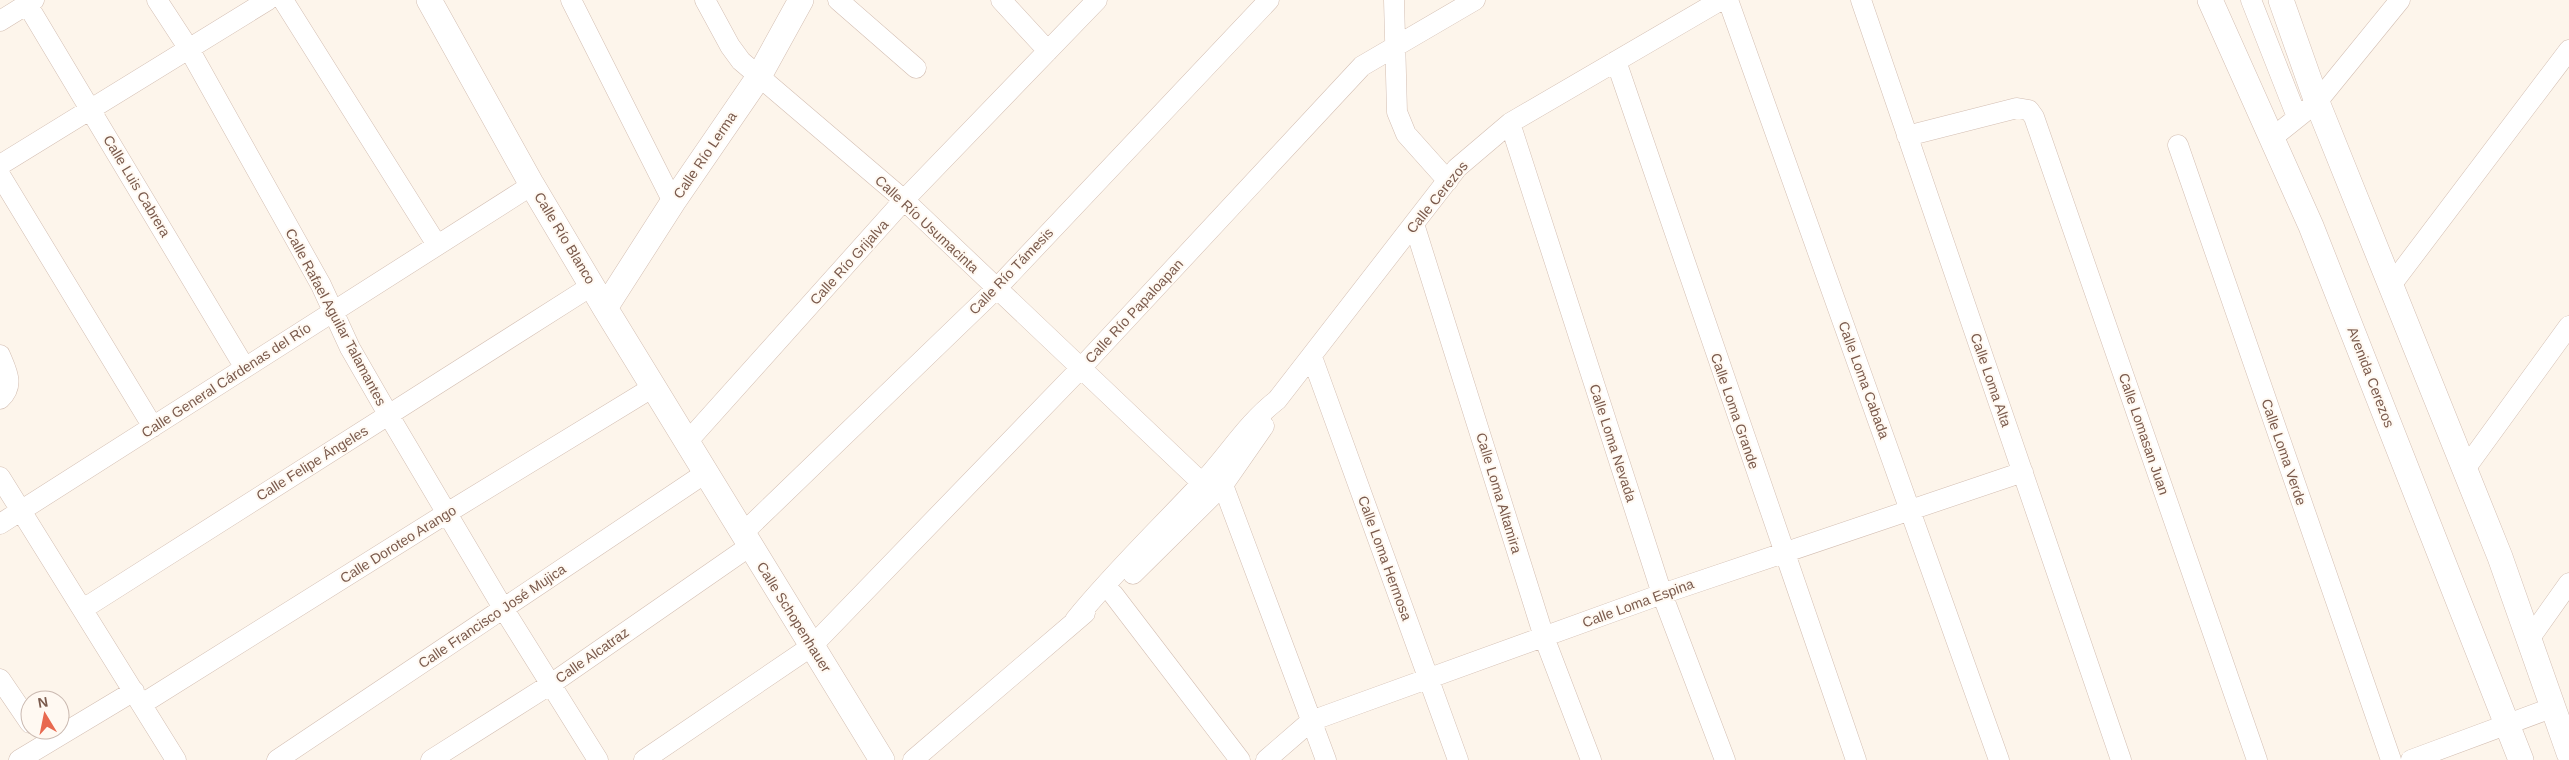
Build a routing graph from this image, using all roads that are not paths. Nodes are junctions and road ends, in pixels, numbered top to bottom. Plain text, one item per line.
1 (157, 0) edge
2 (268, 0) edge
3 (283, 0) edge
4 (429, 0) edge
5 (571, 0) edge
6 (706, 0) edge
7 (801, 0) edge
8 (838, 0) edge
9 (1001, 0) edge
10 (1097, 0) edge
11 (1269, 0) edge
12 (1394, 0) edge
13 (1475, 0) edge
14 (1721, 0) edge
15 (1728, 0) edge
16 (1860, 0) edge
17 (2210, 0) edge
18 (2250, 0) edge
19 (2281, 0) edge
20 (2400, 0) edge
21 (30, 2) edge
22 (0, 21) edge
23 (1394, 48) junction
24 (188, 49) junction
25 (2569, 50) edge
26 (1048, 51) junction
27 (1616, 61) junction
28 (916, 68) dead end
29 (758, 78) junction
30 (2317, 102) junction
31 (91, 108) junction
32 (2297, 117) junction
33 (1510, 123) junction
34 (1906, 136) junction
35 (2272, 138) junction
36 (2178, 145) dead end
37 (0, 165) edge
38 (0, 174) edge
39 (1448, 181) junction
40 (532, 184) junction
41 (904, 200) junction
42 (673, 202) junction
43 (1414, 224) junction
44 (437, 245) junction
45 (2392, 284) junction
46 (593, 285) junction
47 (996, 289) junction
48 (605, 308) junction
49 (333, 312) junction
50 (2569, 326) edge
51 (0, 355) edge
52 (1312, 357) junction
53 (245, 368) junction
54 (1080, 369) junction
55 (655, 386) junction
56 (0, 399) edge
57 (1277, 400) junction
58 (388, 414) junction
59 (153, 427) junction
60 (688, 441) junction
61 (2465, 469) junction
62 (707, 472) junction
63 (2023, 472) junction
64 (0, 477) edge
65 (1202, 483) junction
66 (1223, 485) junction
67 (1910, 509) junction
68 (21, 511) junction
69 (447, 513) junction
70 (0, 524) edge
71 (746, 540) junction
72 (1784, 553) junction
73 (2569, 583) edge
74 (1112, 594) junction
75 (1662, 594) junction
76 (503, 608) junction
77 (82, 609) junction
78 (1075, 620) junction
79 (1544, 638) junction
80 (2530, 638) junction
81 (812, 646) junction
82 (1429, 678) junction
83 (0, 679) edge
84 (550, 684) junction
85 (138, 697) junction
86 (2554, 707) junction
87 (20, 709) edge
88 (1311, 722) junction
89 (70, 725) edge
90 (2508, 726) junction
91 (38, 740) edge
92 (2569, 753) edge
93 (20, 760) edge
94 (176, 760) edge
95 (277, 760) edge
96 (431, 760) edge
97 (598, 760) edge
98 (644, 760) edge
99 (882, 760) edge
100 (913, 760) edge
101 (1240, 760) edge
102 (1266, 760) edge
103 (1326, 760) edge
104 (1458, 760) edge
105 (1591, 760) edge
106 (1725, 760) edge
107 (1856, 760) edge
108 (1999, 760) edge
109 (2121, 760) edge
110 (2256, 760) edge
111 (2390, 760) edge
112 (2411, 760) edge
113 (2521, 760) edge

1 - 24 street, Calle Rafael Aguilar Talamantes
2 - 24 street
3 - 44 street
4 - 40 street, Calle Río Blanco
5 - 42 street
6 - 29 street, Calle Río Usumacinta
7 - 29 street, Calle Río Lerma
8 - 28 street
9 - 26 street
10 - 26 street, Calle Río Grijalva
11 - 47 street, Calle Río Támesis
12 - 23 street
13 - 23 street, Calle Río Papaloapan
14 - 27 street, Calle Cerezos
15 - 67 street, Calle Loma Cabada
16 - 34 street, Calle Loma Alta
17 - 35 street, Avenida Cerezos
18 - 32 street
19 - 30 street
20 - 30 street
21 - 22 street
21 - 31 street, Calle Luis Cabrera
23 - 39 street
23 - 54 street, Calle Río Papaloapan
24 - 31 street
24 - 49 street, Calle Rafael Aguilar Talamantes
25 - 45 street
26 - 41 street, Calle Río Grijalva
27 - 33 street, Calle Cerezos
27 - 72 street, Calle Loma Grande
29 - 41 street, Calle Río Usumacinta
29 - 42 street, Calle Río Lerma
30 - 32 street
30 - 45 street
31 - 37 street
31 - 53 street, Calle Luis Cabrera
32 - 35 street
33 - 39 street, Calle Cerezos
33 - 75 street, Calle Loma Nevada
34 - 63 street, Calle Loma Alta
34 - 110 street, Calle Lomasan Juan
35 - 90 street, Avenida Cerezos
36 - 111 street, Calle Loma Verde
38 - 59 street
39 - 43 street, Calle Cerezos
40 - 44 street, Calle General Cárdenas del Río
40 - 46 street, Calle Río Blanco
41 - 47 street, Calle Río Usumacinta
41 - 60 street, Calle Río Grijalva
42 - 48 street, Calle Río Lerma
43 - 52 street, Calle Cerezos
43 - 79 street, Calle Loma Altamira
44 - 49 street, Calle General Cárdenas del Río
45 - 61 street
46 - 48 street, Calle Río Blanco
46 - 58 street, Calle Felipe Ángeles
47 - 54 street, Calle Río Usumacinta
47 - 71 street, Calle Río Támesis
48 - 55 street, Calle Río Blanco
49 - 53 street, Calle General Cárdenas del Río
49 - 58 street, Calle Rafael Aguilar Talamantes
50 - 61 street
51 - 56 street
52 - 57 street, Calle Cerezos
52 - 82 street, Calle Loma Hermosa
53 - 59 street, Calle General Cárdenas del Río
54 - 65 street, Calle Río Usumacinta
54 - 81 street, Calle Río Papaloapan
55 - 60 street, Calle Río Blanco
55 - 69 street, Calle Doroteo Arango
57 - 65 street, Calle Cerezos
57 - 66 street, Calle Cerezos
58 - 69 street, Calle Rafael Aguilar Talamantes
58 - 77 street, Calle Felipe Ángeles
59 - 68 street, Calle General Cárdenas del Río
60 - 62 street, Calle Río Blanco
61 - 80 street
62 - 71 street, Calle Schopenhauer
62 - 76 street, Calle Francisco José Mujica
63 - 67 street, Calle Loma Espina
63 - 109 street, Calle Loma Alta
64 - 68 street
65 - 78 street, Calle Cerezos
66 - 74 street, Calle Cerezos
66 - 88 street
67 - 72 street, Calle Loma Espina
67 - 108 street, Calle Loma Cabada
68 - 70 street, Calle General Cárdenas del Río
68 - 77 street
69 - 76 street, Calle Rafael Aguilar Talamantes
69 - 85 street, Calle Doroteo Arango
71 - 81 street, Calle Schopenhauer
71 - 84 street, Calle Alcatraz
72 - 75 street, Calle Loma Espina
72 - 107 street, Calle Loma Grande
73 - 80 street
74 - 78 street, Calle Cerezos
74 - 101 street
75 - 79 street, Calle Loma Espina
75 - 106 street, Calle Loma Nevada
76 - 84 street, Calle Rafael Aguilar Talamantes
76 - 95 street, Calle Francisco José Mujica
77 - 85 street
78 - 100 street, Calle Cerezos
79 - 82 street, Calle Loma Espina
79 - 105 street, Calle Loma Altamira
80 - 86 street
81 - 98 street, Calle Río Papaloapan
81 - 99 street, Calle Schopenhauer
82 - 88 street, Calle Loma Espina
82 - 104 street, Calle Loma Hermosa
83 - 87 street
84 - 96 street, Calle Alcatraz
84 - 97 street, Calle Rafael Aguilar Talamantes
85 - 89 street, Calle Doroteo Arango
85 - 94 street
86 - 90 street
86 - 92 street
88 - 102 street, Calle Loma Espina
88 - 103 street
90 - 112 street
90 - 113 street, Avenida Cerezos
91 - 93 street, Calle Doroteo Arango

